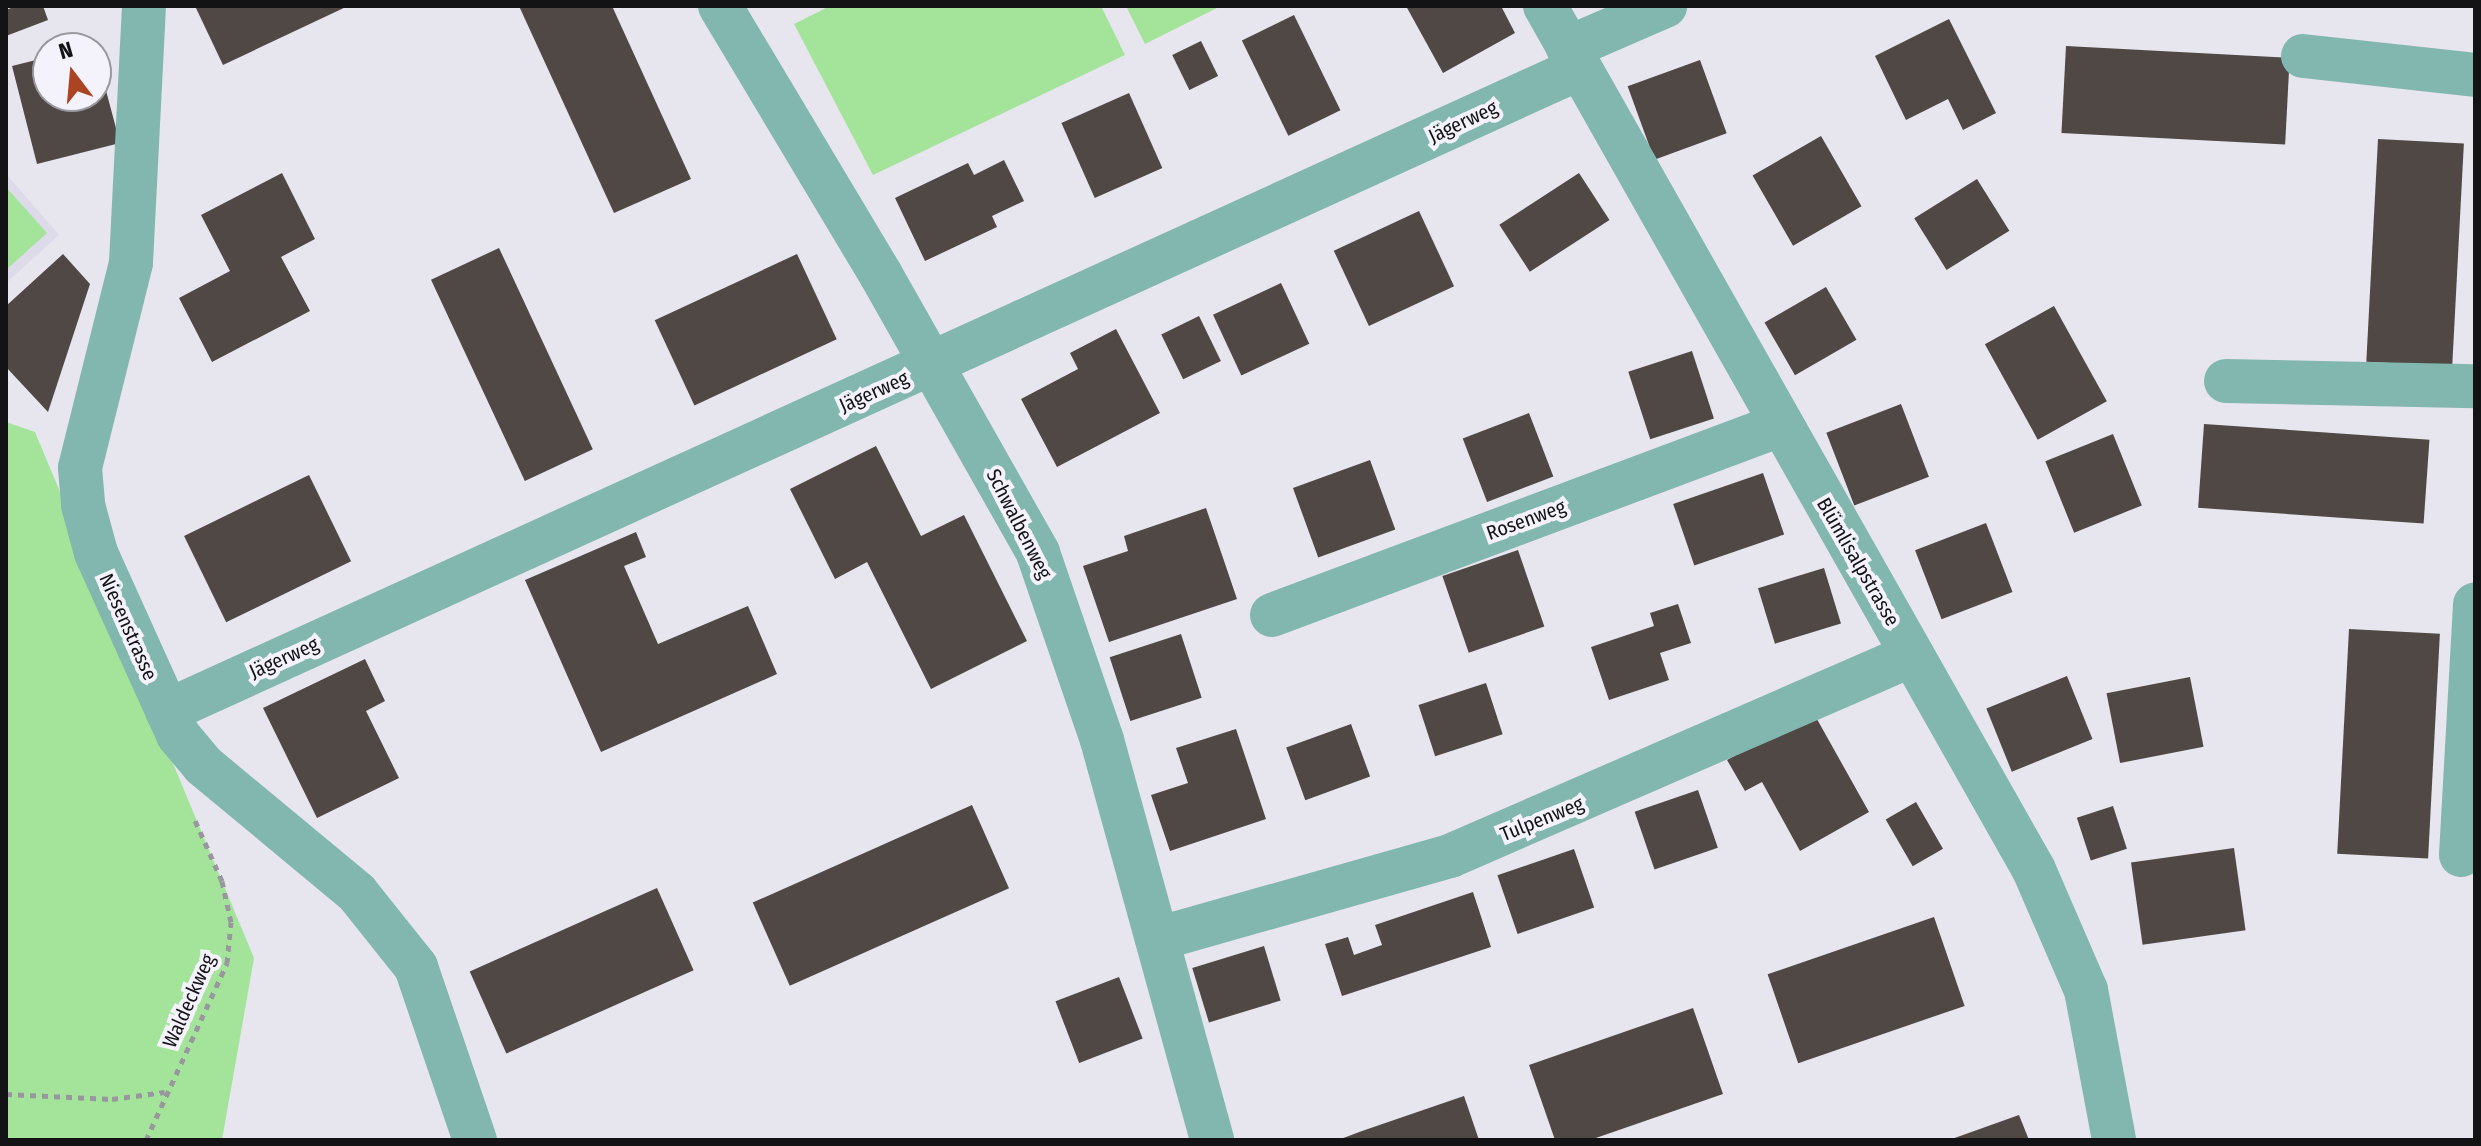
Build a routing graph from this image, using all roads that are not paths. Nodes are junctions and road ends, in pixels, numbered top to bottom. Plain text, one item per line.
1 (144, 6) edge
2 (720, 6) edge
3 (1545, 6) edge
4 (1665, 6) edge
5 (2303, 56) dead end
6 (1574, 58) junction
7 (2475, 75) edge
8 (932, 365) junction
9 (2226, 381) dead end
10 (2475, 386) edge
11 (1780, 425) junction
12 (2475, 604) edge
13 (1272, 615) dead end
14 (1912, 655) junction
15 (167, 711) junction
16 (2461, 855) dead end
17 (1157, 939) junction
18 (475, 1140) edge
19 (1212, 1140) edge
20 (2114, 1140) edge

1 - 15 street, Niesenstrasse
2 - 8 street, Schwalbenweg
3 - 6 street, Blümlisalpstrasse
4 - 6 street, Jägerweg
5 - 7 street
6 - 8 street, Jägerweg
6 - 11 street, Blümlisalpstrasse
8 - 15 street, Jägerweg
8 - 17 street, Schwalbenweg
9 - 10 street
11 - 13 street, Rosenweg
11 - 14 street, Blümlisalpstrasse
12 - 16 street
14 - 17 street, Tulpenweg
14 - 20 street, Blümlisalpstrasse
15 - 18 street, Niesenstrasse
17 - 19 street, Schwalbenweg

